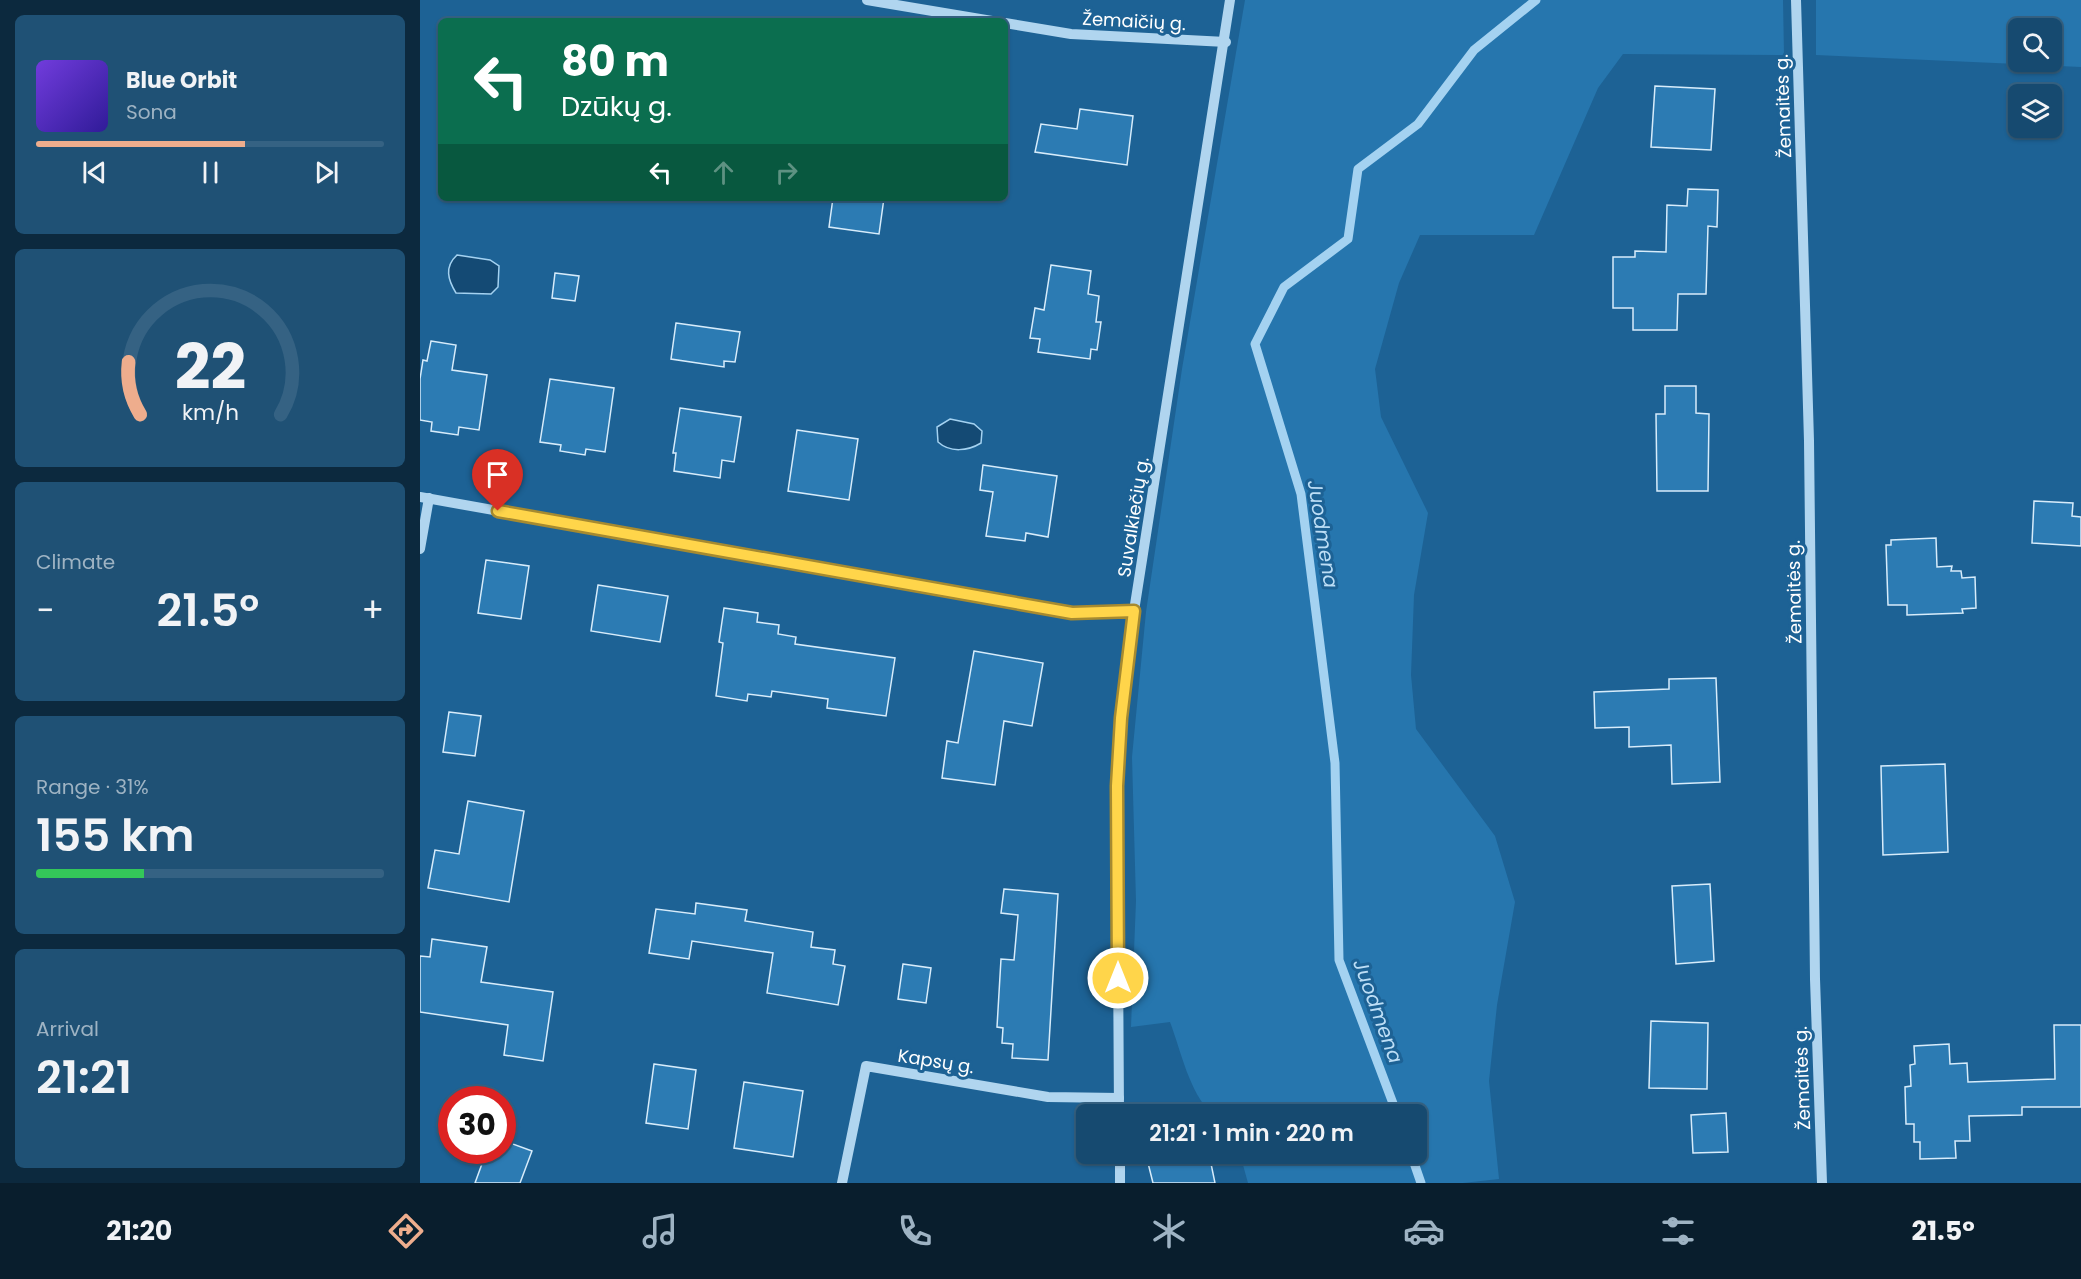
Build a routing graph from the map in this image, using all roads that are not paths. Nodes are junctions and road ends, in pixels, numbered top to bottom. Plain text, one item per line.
1 (867, 0) edge
2 (1230, 0) edge
3 (1796, 0) edge
4 (974, 18) edge
5 (1008, 24) edge
6 (1226, 42) junction
7 (425, 498) edge
8 (420, 549) edge
9 (1134, 611) junction
10 (1119, 1098) junction
11 (1119, 1104) edge
12 (1120, 1164) edge
13 (842, 1183) edge
14 (1120, 1183) edge
15 (1822, 1183) edge

1 - 4 street
2 - 6 street, Suvalkiečių g.
3 - 15 street, Žemaitės g.
5 - 6 street, Žemaičių g.
6 - 9 street, Suvalkiečių g.
7 - 8 street
7 - 9 street
9 - 10 street, Suvalkiečių g.
10 - 11 street, Suvalkiečių g.
10 - 13 street, Kapsų g.
12 - 14 street

